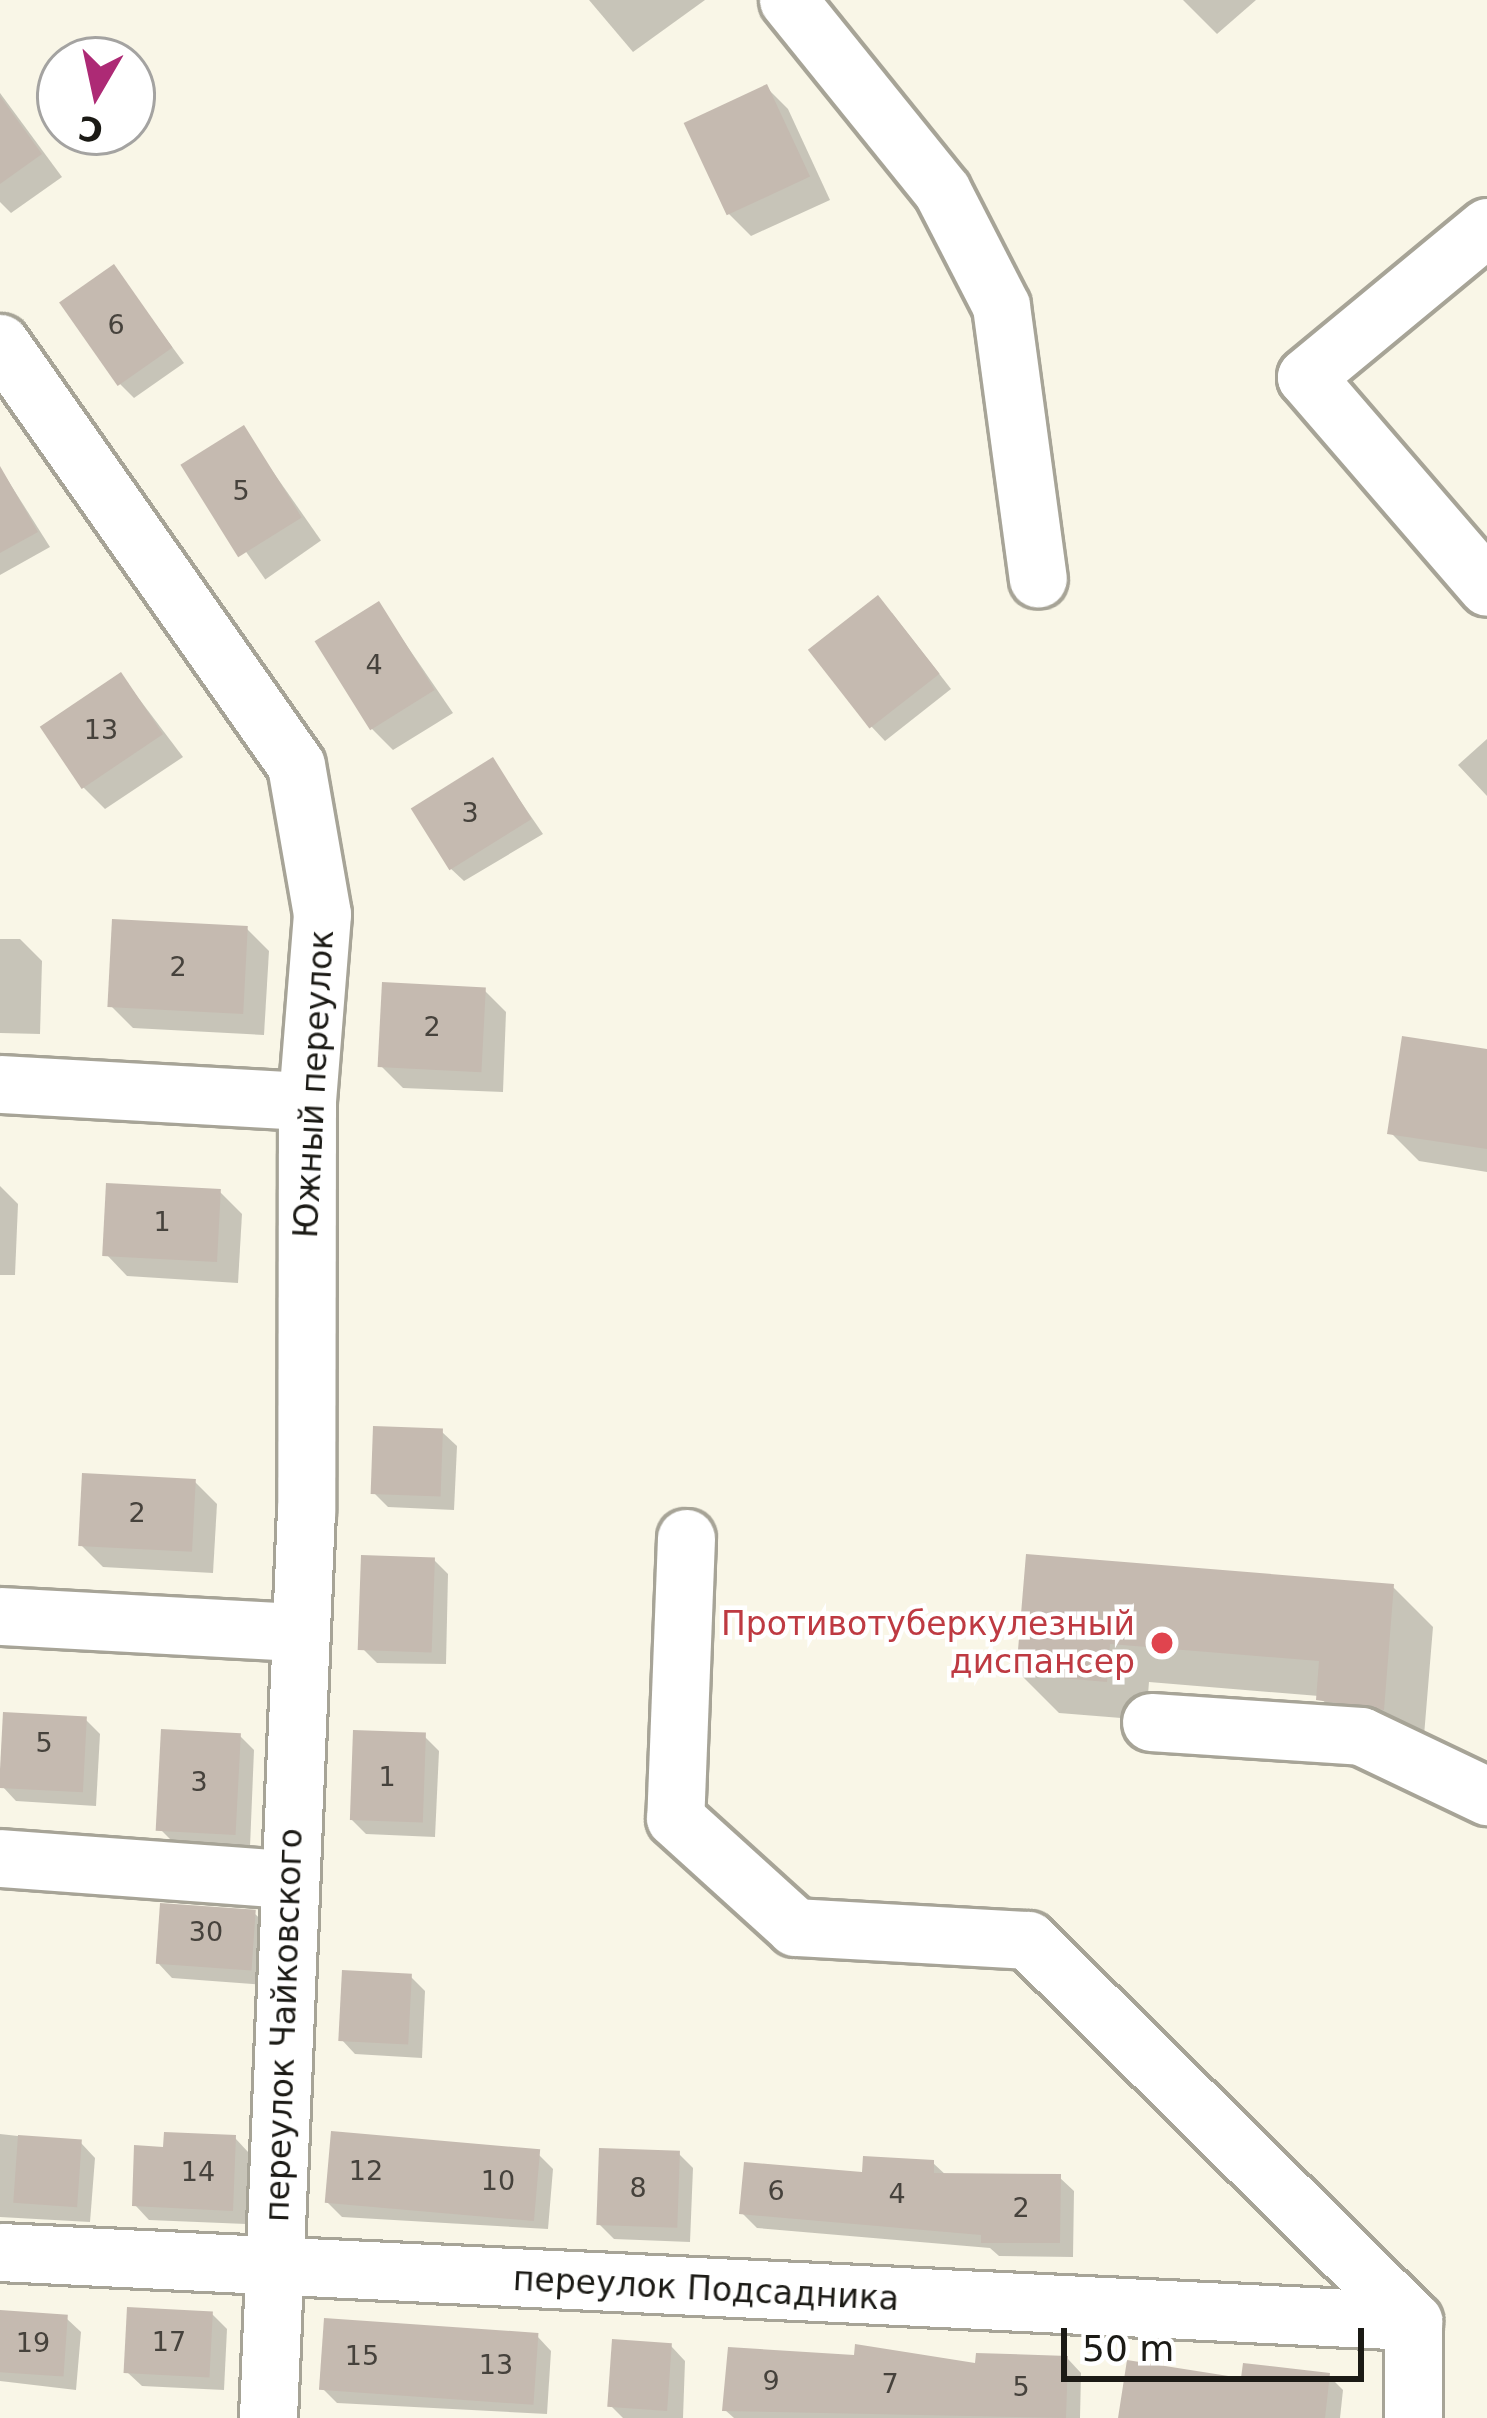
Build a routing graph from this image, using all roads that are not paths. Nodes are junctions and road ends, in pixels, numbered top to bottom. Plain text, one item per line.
1 (788, 0) edge
2 (1487, 227) edge
3 (0, 343) edge
4 (1038, 578) dead end
5 (1487, 587) edge
6 (0, 1084) edge
7 (307, 1101) junction
8 (686, 1538) dead end
9 (0, 1616) edge
10 (300, 1632) junction
11 (1151, 1722) dead end
12 (1487, 1796) edge
13 (0, 1858) edge
14 (289, 1879) junction
15 (0, 2252) edge
16 (275, 2270) junction
17 (1413, 2321) junction
18 (268, 2418) edge
19 (1413, 2418) edge

1 - 4 street
2 - 5 street
3 - 7 street, Южный переулок
6 - 7 street
7 - 10 street, Южный переулок
8 - 17 street
9 - 10 street
10 - 14 street, переулок Чайковского
11 - 12 street
13 - 14 street
14 - 16 street, переулок Чайковского
15 - 16 street, переулок Подсадника
16 - 17 street, переулок Подсадника
16 - 18 street, переулок Чайковского
17 - 19 street

